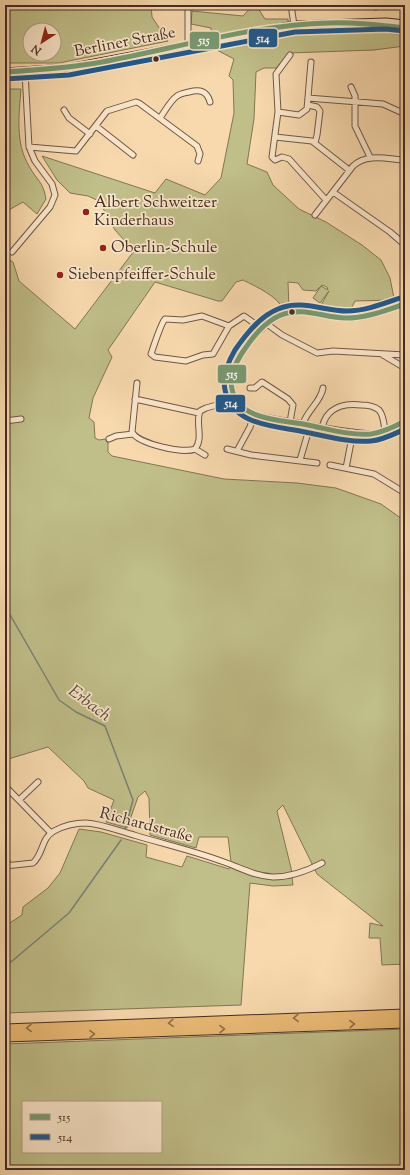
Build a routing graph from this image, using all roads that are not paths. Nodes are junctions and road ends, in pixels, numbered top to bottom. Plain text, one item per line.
1 (188, 5) edge
2 (291, 5) edge
3 (367, 5) edge
4 (376, 7) dead end
5 (369, 23) junction
6 (405, 24) edge
7 (294, 25) junction
8 (405, 28) edge
9 (188, 45) junction
10 (290, 55) dead end
11 (311, 62) dead end
12 (5, 72) edge
13 (25, 72) junction
14 (351, 87) dead end
15 (308, 98) junction
16 (354, 101) junction
17 (210, 102) dead end
18 (308, 105) junction
19 (64, 110) dead end
20 (278, 112) junction
21 (405, 114) edge
22 (160, 118) junction
23 (96, 126) junction
24 (90, 134) junction
25 (275, 137) junction
26 (315, 143) junction
27 (29, 146) junction
28 (132, 155) dead end
29 (370, 158) junction
30 (405, 160) edge
31 (198, 161) dead end
32 (349, 170) junction
33 (333, 192) junction
34 (326, 200) junction
35 (315, 215) dead end
36 (405, 245) edge
37 (12, 252) dead end
38 (405, 304) edge
39 (267, 324) junction
40 (229, 326) junction
41 (262, 329) junction
42 (382, 354) junction
43 (405, 355) edge
44 (405, 368) edge
45 (137, 383) dead end
46 (250, 388) dead end
47 (323, 388) dead end
48 (135, 399) junction
49 (235, 400) junction
50 (199, 413) junction
51 (254, 414) junction
52 (21, 419) dead end
53 (5, 421) edge
54 (405, 421) edge
55 (290, 422) junction
56 (303, 424) junction
57 (310, 426) junction
58 (322, 428) junction
59 (384, 431) junction
60 (353, 432) junction
61 (133, 434) junction
62 (109, 439) dead end
63 (227, 449) dead end
64 (195, 450) junction
65 (237, 451) junction
66 (205, 455) dead end
67 (300, 460) junction
68 (317, 463) dead end
69 (330, 465) dead end
70 (346, 468) junction
71 (404, 490) edge
72 (38, 782) dead end
73 (5, 786) edge
74 (19, 800) junction
75 (51, 833) junction
76 (5, 857) edge
77 (322, 863) dead end
78 (7, 866) edge
79 (405, 1014) edge
80 (405, 1023) edge
81 (5, 1029) edge
82 (5, 1037) edge

1 - 9 street
2 - 7 street
3 - 4 street
5 - 6 street, Berliner Straße
5 - 7 street, Berliner Straße
5 - 8 street, Berliner Straße
7 - 9 street, Berliner Straße
9 - 13 street, Berliner Straße
10 - 20 street
11 - 15 street
12 - 13 street, Berliner Straße
13 - 27 street
14 - 16 street
15 - 16 street
15 - 18 street
16 - 21 street
16 - 29 street
17 - 22 street
18 - 20 street
18 - 26 street
19 - 24 street
20 - 25 street
22 - 23 street
22 - 31 street
23 - 24 street
23 - 28 street
24 - 27 street
25 - 26 street
25 - 34 street
26 - 32 street
27 - 37 street
29 - 30 street
29 - 32 street
32 - 33 street
33 - 34 street
33 - 36 street
34 - 35 street
38 - 39 street
39 - 41 street
39 - 42 street
40 - 40 street
40 - 41 street
41 - 49 street
42 - 43 street
42 - 44 street
45 - 48 street
46 - 55 street
47 - 56 street
48 - 50 street
48 - 61 street
49 - 50 street
49 - 51 street
50 - 64 street
51 - 55 street
51 - 65 street
52 - 53 street
54 - 59 street
55 - 56 street
56 - 57 street
57 - 58 street
57 - 67 street
58 - 59 street
58 - 60 street
59 - 60 street
60 - 70 street
61 - 62 street
61 - 64 street
63 - 65 street
64 - 66 street
65 - 67 street
67 - 68 street
69 - 70 street
70 - 71 street
72 - 74 street
73 - 74 street
74 - 75 street
75 - 77 street, Richardstraße
75 - 78 street
76 - 78 street
79 -> 81 highway
82 -> 80 highway

